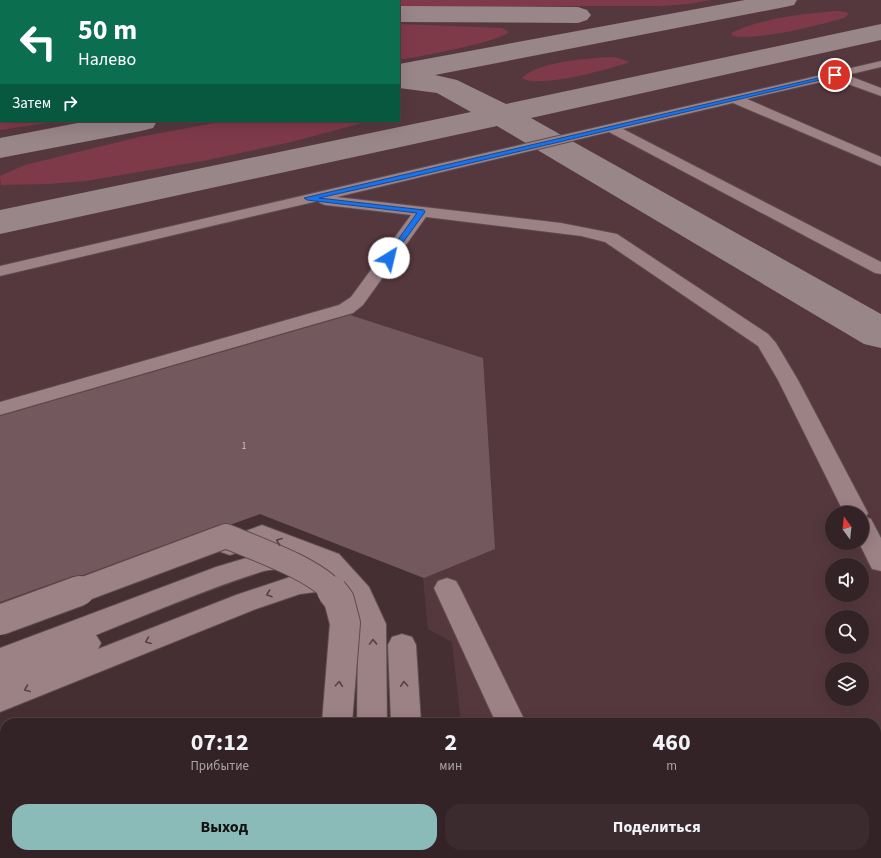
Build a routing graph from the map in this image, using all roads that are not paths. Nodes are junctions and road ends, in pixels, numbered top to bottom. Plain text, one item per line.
1 (881, 64) edge
2 (835, 75) junction
3 (881, 92) edge
4 (733, 98) junction
5 (611, 128) junction
6 (881, 162) edge
7 (307, 198) junction
8 (422, 212) junction
9 (881, 269) edge
10 (0, 271) edge
11 (0, 409) edge
12 (852, 506) edge
13 (869, 539) edge
14 (254, 549) junction
15 (881, 562) edge
16 (314, 576) junction
17 (348, 580) junction
18 (447, 588) dead end
19 (0, 620) edge
20 (0, 633) edge
21 (402, 645) dead end
22 (0, 646) edge
23 (0, 660) edge
24 (0, 677) edge
25 (0, 700) edge
26 (337, 718) edge
27 (372, 718) edge
28 (406, 718) edge
29 (509, 718) edge

1 - 2 street
2 - 3 street
2 - 4 street
4 - 5 street
4 - 6 street
5 - 7 street
5 - 9 street
7 - 8 street
7 - 10 street
8 - 11 street
8 - 12 street
13 - 15 street
14 - 16 street, bridge
14 - 19 street, bridge
14 - 22 street
16 - 24 street, bridge
26 -> 16 street, bridge
17 -> 20 street
17 - 23 street
17 -> 25 street
27 -> 17 street
18 - 29 street
28 -> 21 street

